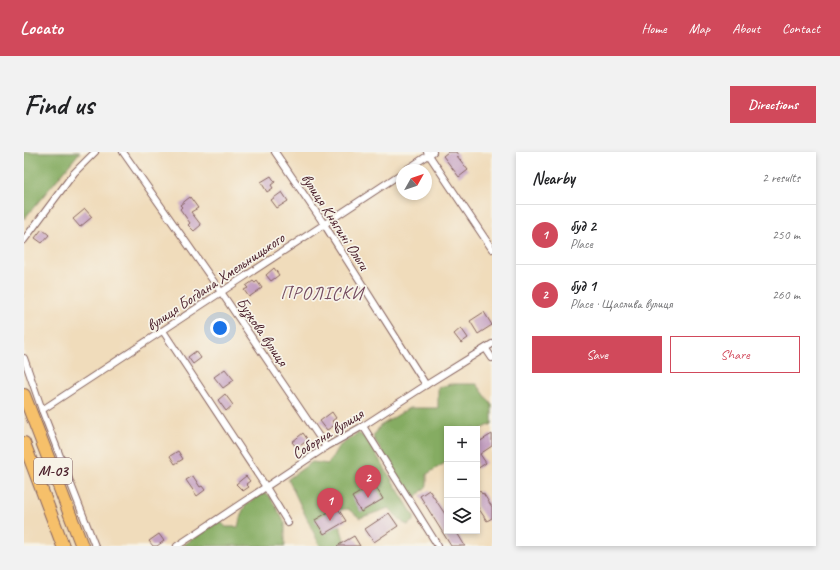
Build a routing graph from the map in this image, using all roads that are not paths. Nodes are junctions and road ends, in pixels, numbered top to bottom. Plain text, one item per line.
1 (95, 152) edge
2 (123, 152) edge
3 (275, 152) edge
4 (430, 153) edge
5 (414, 164) edge
6 (396, 177) edge
7 (324, 224) junction
8 (24, 240) edge
9 (492, 249) edge
10 (221, 292) junction
11 (163, 331) junction
12 (492, 344) edge
13 (486, 348) junction
14 (24, 358) edge
15 (492, 358) edge
16 (426, 385) junction
17 (24, 395) edge
18 (42, 410) junction
19 (362, 426) junction
20 (24, 443) edge
21 (326, 447) junction
22 (266, 487) junction
23 (288, 523) dead end
24 (63, 546) edge
25 (82, 546) edge
26 (95, 546) edge
27 (177, 546) edge
28 (438, 546) edge

1 - 8 street
2 - 10 street, Бузкова вулиця
3 - 7 street, вулиця Княгині Ольги
4 - 5 street
4 - 9 street
6 - 7 street, вулиця Богдана Хмельницького
7 - 10 street, вулиця Богдана Хмельницького
7 - 16 street, вулиця Княгині Ольги
10 - 11 street, вулиця Богдана Хмельницького
10 - 21 street, Бузкова вулиця
11 - 18 street, вулиця Богдана Хмельницького
11 - 22 street
12 - 13 street, Соборна вулиця
13 - 15 street
13 - 16 street, Соборна вулиця
14 - 18 street
16 - 19 street, Соборна вулиця
17 - 25 highway, М-03
18 - 26 street
19 - 21 street, Соборна вулиця
19 - 28 street
20 - 24 highway, М-03
21 - 22 street, Соборна вулиця
22 - 23 street
22 - 27 street, Соборна вулиця

